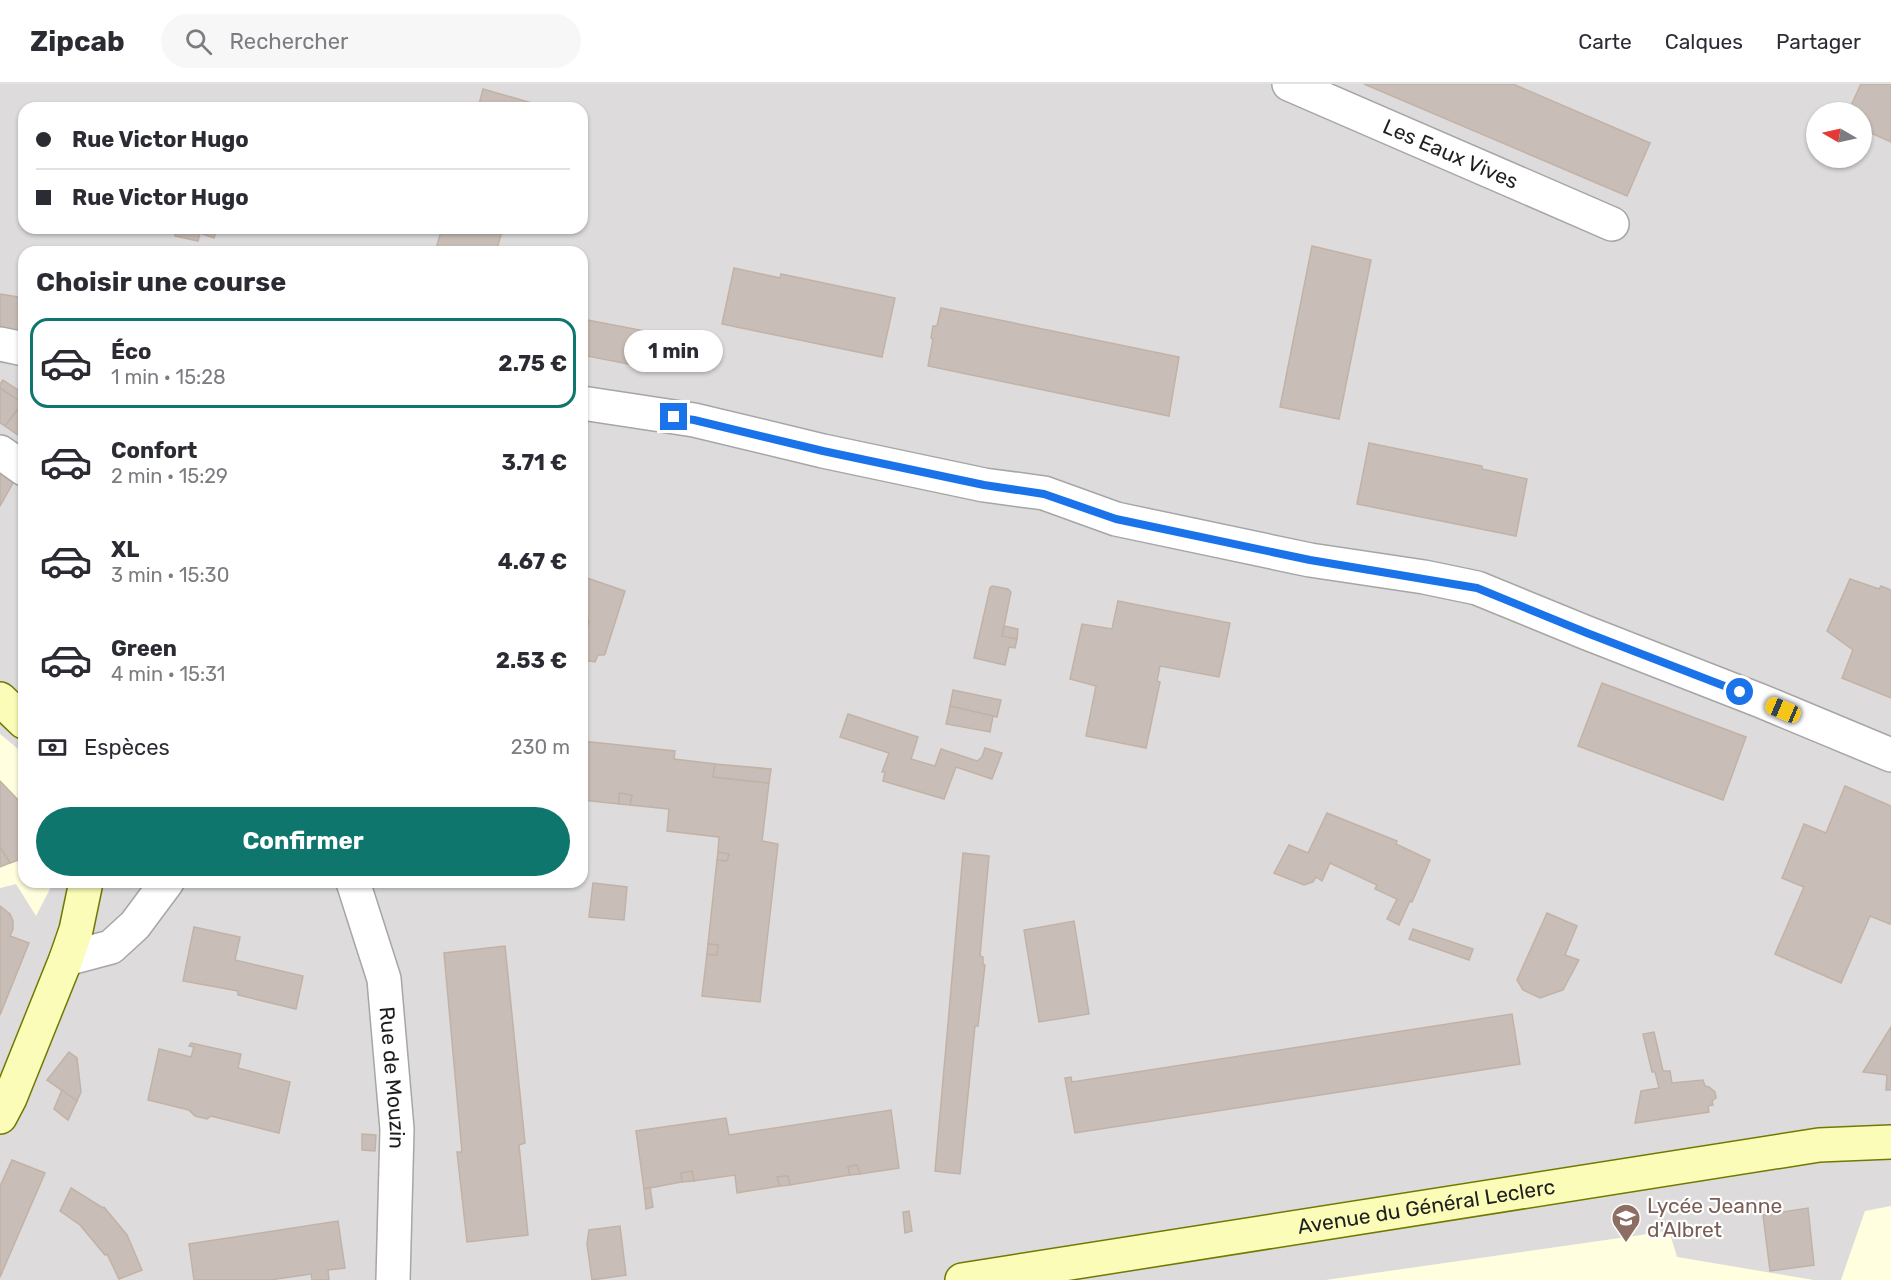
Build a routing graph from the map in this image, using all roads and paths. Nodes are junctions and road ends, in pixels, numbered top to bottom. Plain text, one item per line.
1 (1289, 84) edge
2 (1612, 224) dead end
3 (0, 344) edge
4 (18, 348) edge
5 (588, 404) edge
6 (0, 452) edge
7 (18, 465) edge
8 (0, 681) edge
9 (18, 697) edge
10 (0, 699) edge
11 (18, 716) edge
12 (1891, 755) edge
13 (68, 888) edge
14 (85, 888) edge
15 (163, 888) edge
16 (354, 888) edge
17 (66, 960) junction
18 (0, 1079) edge
19 (0, 1117) edge
20 (1891, 1142) edge
21 (393, 1280) edge
22 (962, 1280) edge

1 - 2 street, Les Eaux Vives
3 - 4 street
5 - 12 street
6 - 7 street
8 - 9 main road
10 - 11 main road
13 - 18 main road
14 - 17 main road
15 - 17 street
16 - 21 street, Rue de Mouzin
17 - 19 main road
20 - 22 main road, Avenue du Général Leclerc

